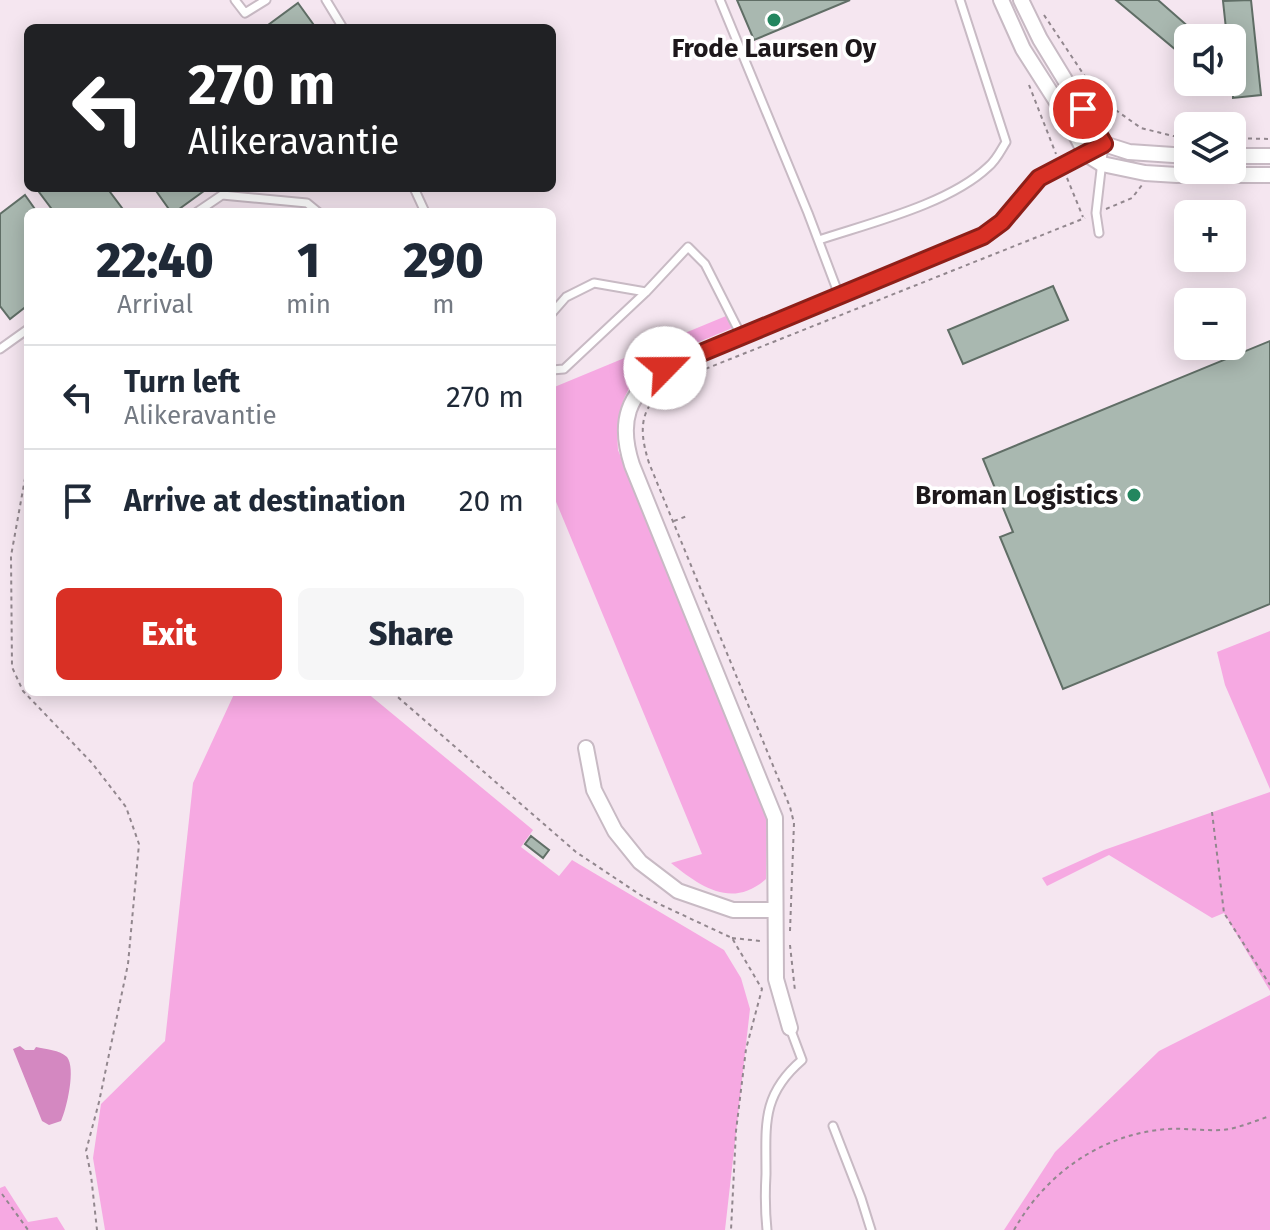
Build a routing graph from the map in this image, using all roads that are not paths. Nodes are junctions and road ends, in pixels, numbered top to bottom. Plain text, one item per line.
1 (235, 0) edge
2 (266, 0) edge
3 (326, 0) edge
4 (720, 0) edge
5 (960, 0) edge
6 (1001, 0) edge
7 (1021, 0) edge
8 (341, 24) edge
9 (1104, 144) junction
10 (1086, 154) junction
11 (1174, 155) edge
12 (1246, 156) edge
13 (1270, 156) edge
14 (1102, 164) junction
15 (1270, 175) edge
16 (203, 208) edge
17 (313, 208) edge
18 (1099, 233) dead end
19 (819, 240) junction
20 (646, 292) junction
21 (840, 297) junction
22 (556, 308) edge
23 (24, 332) edge
24 (742, 337) junction
25 (0, 349) edge
26 (556, 370) edge
27 (586, 748) dead end
28 (775, 910) junction
29 (790, 1028) joint
30 (833, 1126) dead end
31 (767, 1230) edge
32 (871, 1230) edge

1 - 2 lane
3 - 8 lane
4 - 19 lane
5 - 19 lane
6 - 10 street
7 - 9 street
9 - 10 street
9 - 11 street
9 - 14 lane
10 - 14 street
10 - 21 street
12 - 13 street
14 - 15 street
14 - 18 lane
16 - 17 lane
19 - 21 lane
20 - 22 lane
20 - 24 lane
20 - 26 lane
21 - 24 street
23 - 25 lane
24 - 28 street
27 - 28 street
28 - 29 street
29 - 31 lane
30 - 32 lane

